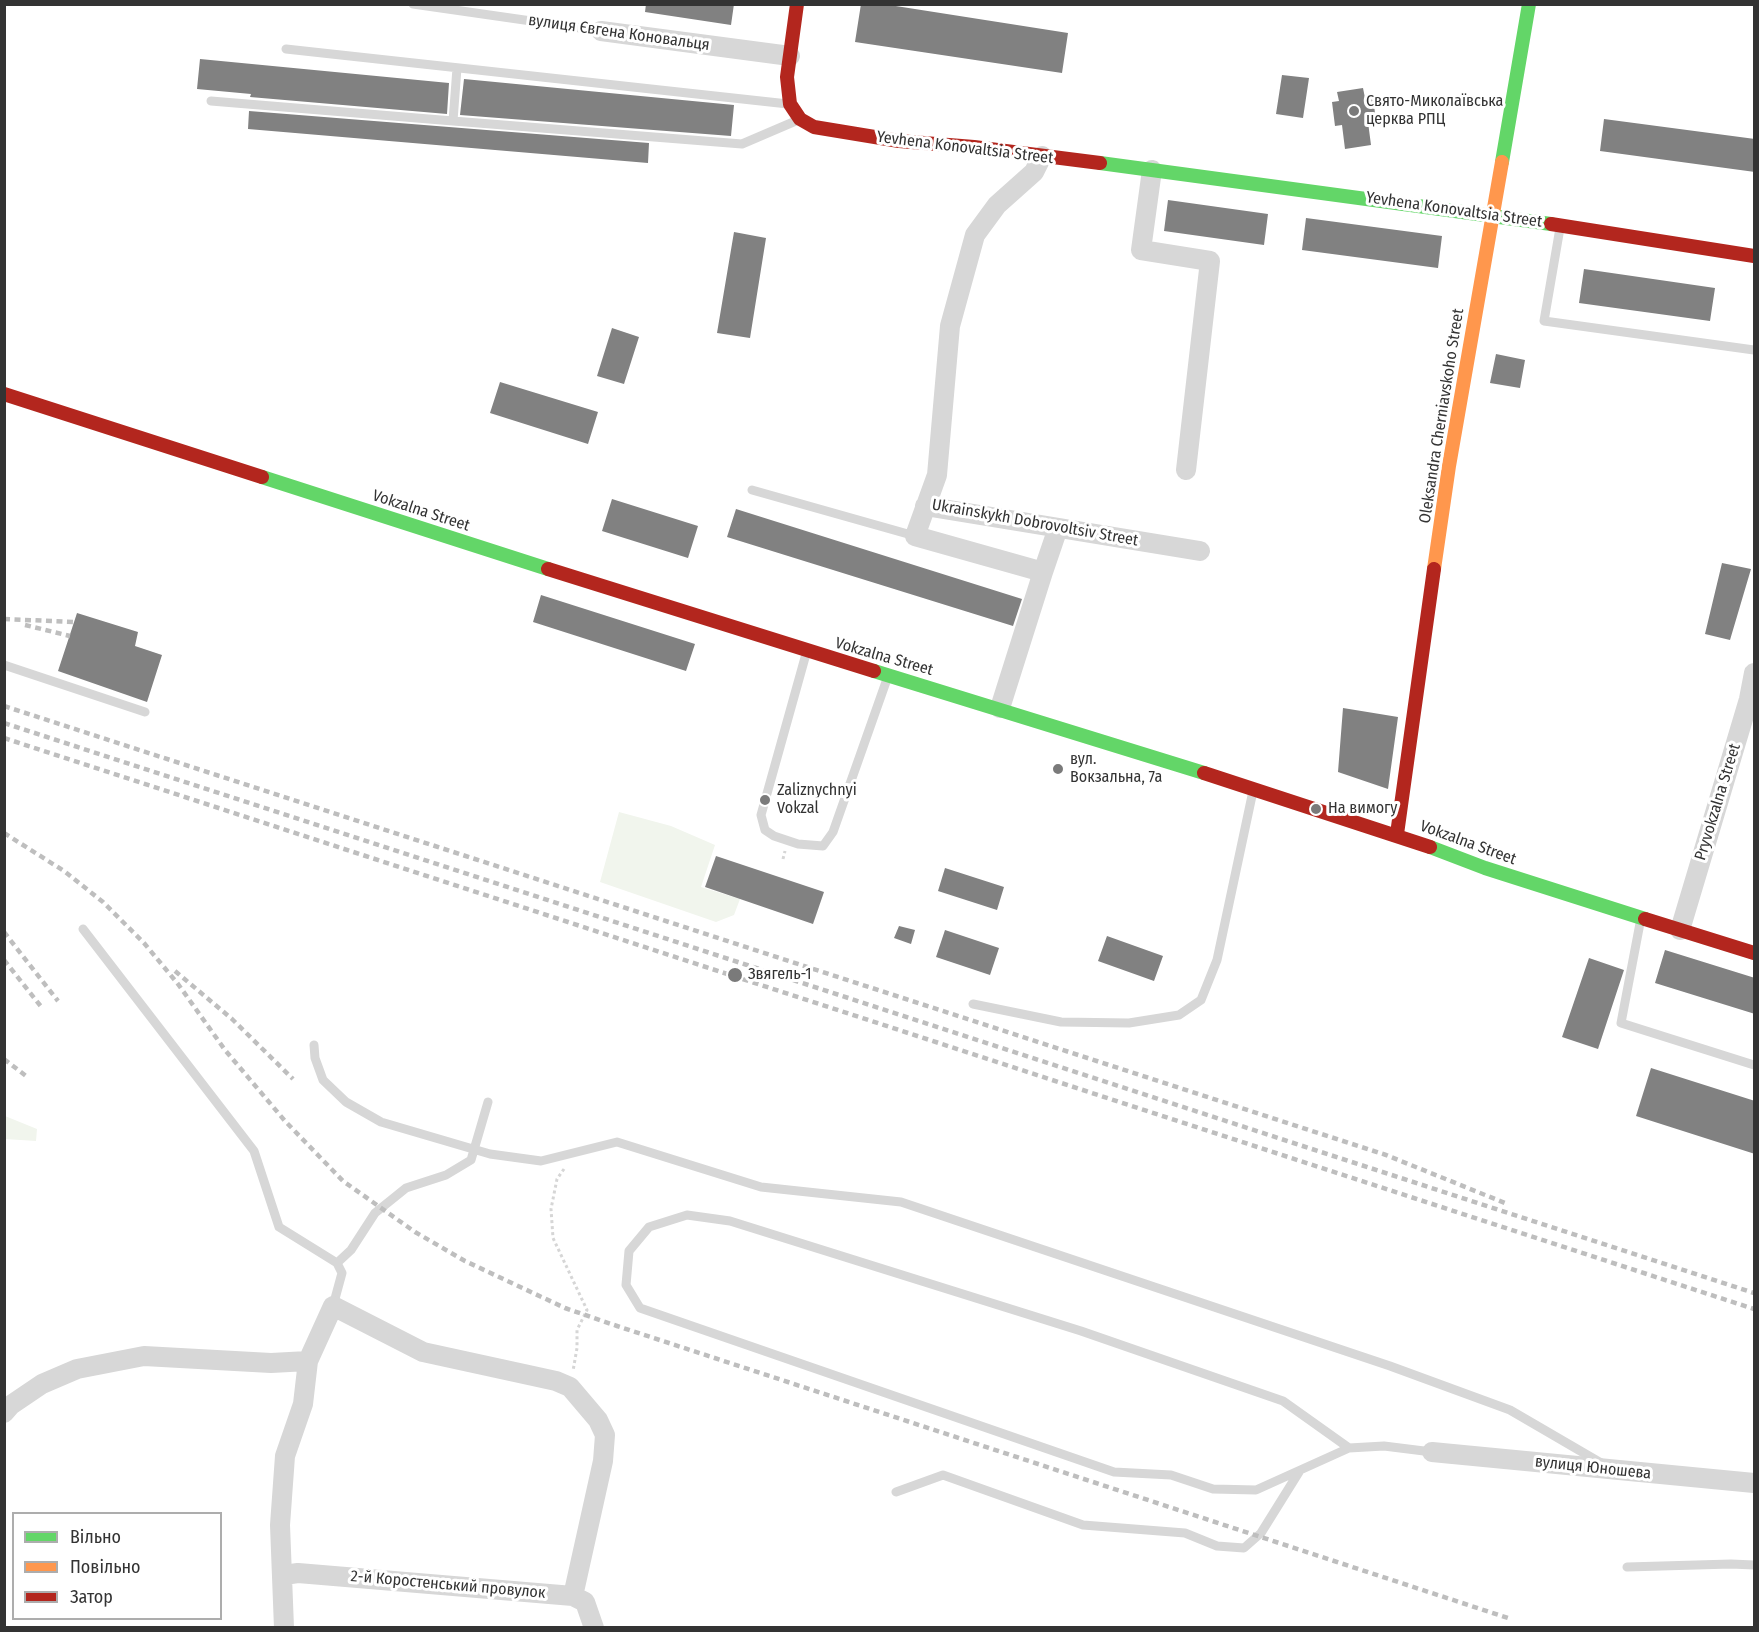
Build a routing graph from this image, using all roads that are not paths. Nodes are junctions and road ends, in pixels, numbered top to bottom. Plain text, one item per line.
1 (413, 4) edge
2 (797, 4) edge
3 (1529, 4) edge
4 (601, 31) joint
5 (286, 49) dead end
6 (790, 56) junction
7 (457, 68) junction
8 (211, 101) dead end
9 (790, 104) junction
10 (800, 119) junction
11 (453, 120) junction
12 (1041, 156) junction
13 (1152, 171) junction
14 (1494, 215) junction
15 (1561, 225) junction
16 (1755, 256) edge
17 (1755, 350) edge
18 (4, 394) edge
19 (1186, 470) dead end
20 (752, 490) dead end
21 (924, 506) junction
22 (1058, 528) junction
23 (915, 536) junction
24 (1200, 551) dead end
25 (1043, 572) junction
26 (807, 651) junction
27 (4, 665) edge
28 (1755, 673) edge
29 (888, 676) junction
30 (1000, 708) junction
31 (145, 712) dead end
32 (1254, 789) junction
33 (1396, 834) junction
34 (1641, 918) junction
35 (83, 929) dead end
36 (1680, 930) junction
37 (1755, 953) edge
38 (973, 1004) dead end
39 (314, 1045) dead end
40 (1755, 1065) edge
41 (488, 1102) dead end
42 (474, 1149) junction
43 (337, 1263) junction
44 (333, 1306) junction
45 (308, 1361) junction
46 (4, 1413) edge
47 (1349, 1448) junction
48 (1432, 1452) joint
49 (1614, 1470) junction
50 (1299, 1473) junction
51 (1755, 1483) edge
52 (896, 1492) dead end
53 (1755, 1565) edge
54 (1627, 1567) dead end
55 (284, 1575) junction
56 (573, 1596) junction
57 (284, 1628) edge
58 (594, 1628) edge

1 - 4 lane, вулиця Євгена Коновальця
2 - 6 street
3 - 14 street, Oleksandra Cherniavskoho Street
4 - 6 street, вулиця Євгена Коновальця
5 - 7 lane
6 - 9 street
7 - 9 lane
7 - 11 lane
8 - 11 lane
9 - 10 street
10 - 11 lane
10 - 12 street, Yevhena Konovaltsia Street
12 - 13 street, Yevhena Konovaltsia Street
12 - 21 street, Ukrainskykh Dobrovoltsiv Street
13 - 14 street, Yevhena Konovaltsia Street
13 - 19 street
14 - 15 street, Yevhena Konovaltsia Street
14 - 33 street, Oleksandra Cherniavskoho Street
15 - 16 street, Yevhena Konovaltsia Street
15 - 17 lane
18 - 26 street, Vokzalna Street
20 - 23 lane
21 - 22 street, Ukrainskykh Dobrovoltsiv Street
21 - 23 street
22 - 24 street, Ukrainskykh Dobrovoltsiv Street
22 - 25 street
23 - 25 street
25 - 30 street
26 - 29 street, Vokzalna Street
26 - 29 lane
27 - 31 lane
28 - 36 street, Pryvokzalna Street
29 - 30 street, Vokzalna Street
30 - 32 street, Vokzalna Street
32 - 33 street, Vokzalna Street
32 - 38 lane
33 - 34 street, Vokzalna Street
34 - 36 street, Vokzalna Street
34 - 40 lane
35 - 43 lane
36 - 37 street, Vokzalna Street
39 - 42 lane
41 - 42 lane
42 - 43 lane
42 - 49 lane
43 - 44 lane
44 - 45 street
44 - 56 street
45 - 46 street
45 - 55 street
47 - 48 lane
47 - 50 lane
47 - 50 lane
48 - 49 street, вулиця Юношева
49 - 51 street, вулиця Юношева
50 - 52 lane
53 - 54 lane
55 - 56 street, 2-й Коростенський провулок
55 - 57 street
56 - 58 street

